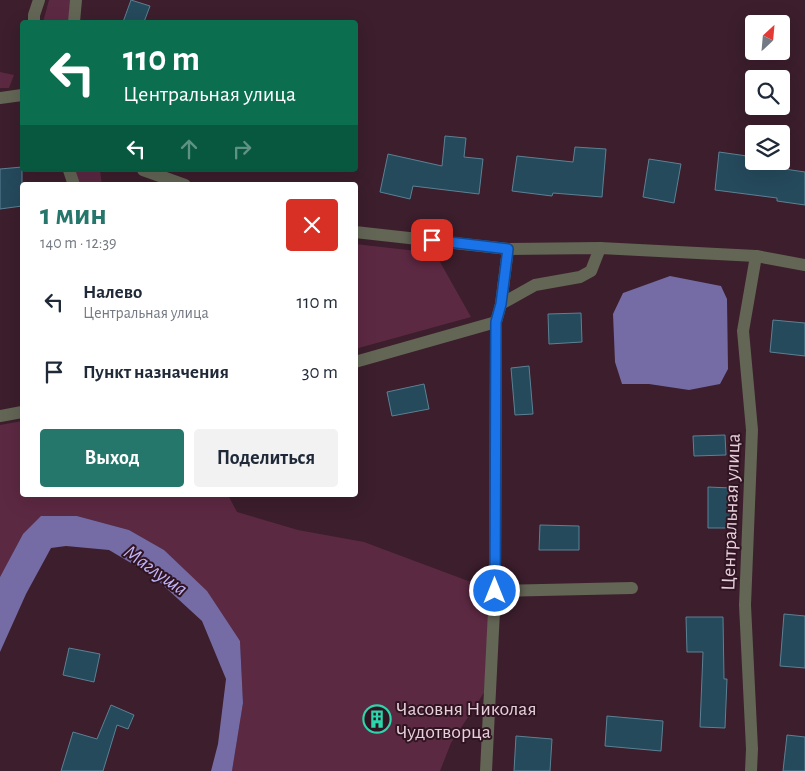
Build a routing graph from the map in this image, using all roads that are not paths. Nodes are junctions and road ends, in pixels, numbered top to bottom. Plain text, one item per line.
1 (39, 0) edge
2 (76, 0) edge
3 (34, 20) edge
4 (74, 20) edge
5 (20, 95) edge
6 (0, 98) edge
7 (149, 172) edge
8 (177, 182) edge
9 (358, 232) edge
10 (600, 248) junction
11 (508, 249) junction
12 (756, 256) junction
13 (805, 265) edge
14 (501, 304) junction
15 (496, 322) junction
16 (358, 361) edge
17 (20, 412) edge
18 (0, 416) edge
19 (632, 588) dead end
20 (495, 591) junction
21 (486, 771) edge
22 (751, 771) edge

1 - 3 street
2 - 4 street
5 - 6 street
7 - 8 street
9 - 11 street
10 - 11 street
10 - 12 street
10 - 14 street
11 - 14 street
12 - 13 street
12 - 22 street, Центральная улица
14 - 15 street
15 - 16 street
15 - 20 street
17 - 18 street
19 - 20 street
20 - 21 street

